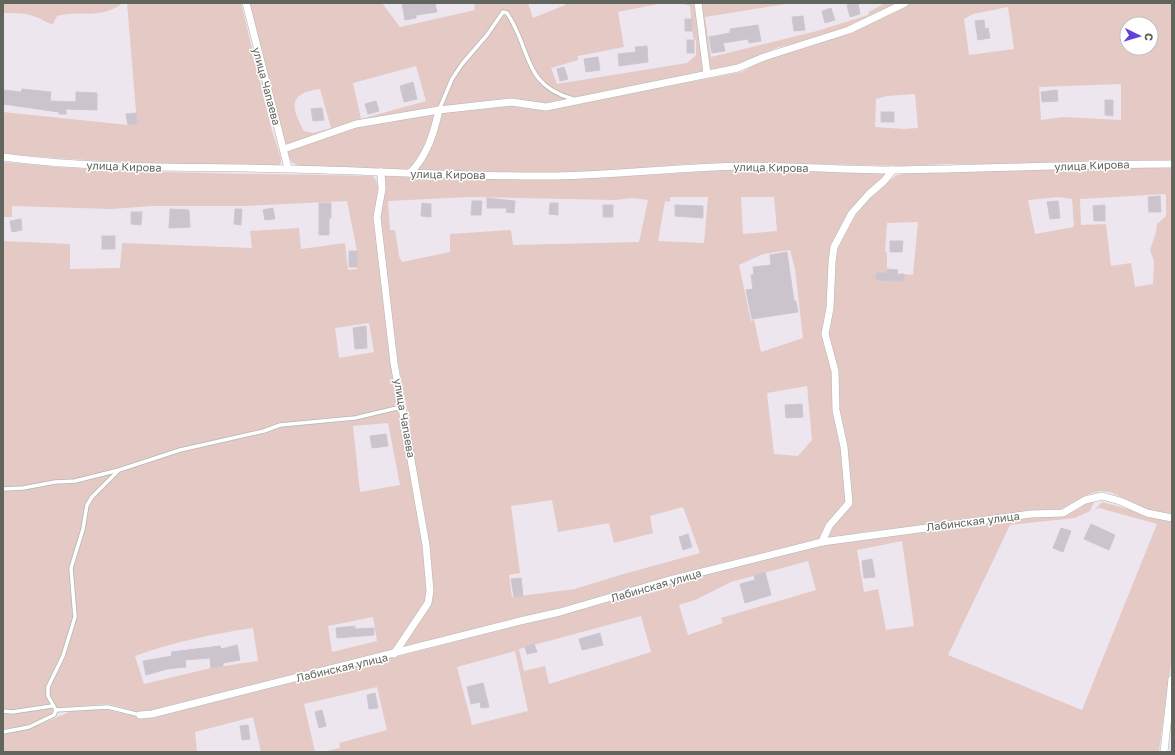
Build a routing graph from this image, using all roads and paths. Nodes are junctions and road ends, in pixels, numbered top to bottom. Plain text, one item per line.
1 (246, 3) edge
2 (698, 3) edge
3 (905, 3) edge
4 (707, 74) junction
5 (580, 101) junction
6 (439, 110) junction
7 (284, 149) junction
8 (3, 157) edge
9 (1172, 164) edge
10 (288, 168) junction
11 (893, 170) junction
12 (381, 172) junction
13 (410, 173) junction
14 (403, 406) junction
15 (119, 470) junction
16 (3, 489) edge
17 (1172, 518) edge
18 (822, 542) junction
19 (394, 654) junction
20 (1172, 679) edge
21 (52, 706) junction
22 (56, 710) junction
23 (3, 712) edge
24 (140, 715) joint
25 (3, 732) edge
26 (1164, 752) edge

1 - 7 street, улица Чапаева
2 - 4 street
3 - 4 street
4 - 5 street
5 - 6 street
5 - 6 lane
6 - 7 street
6 - 13 street
7 - 10 street, улица Чапаева
8 - 10 street, улица Кирова
9 - 11 street, улица Кирова
10 - 12 street, улица Кирова
11 - 13 street, улица Кирова
11 - 18 street
12 - 13 street, улица Кирова
12 - 14 street, улица Чапаева
14 - 15 lane
14 - 19 street, улица Чапаева
15 - 16 lane
15 - 21 lane
17 - 18 street, Лабинская улица
18 - 19 street, Лабинская улица
19 - 24 street, Лабинская улица
20 - 26 street
21 - 22 lane
21 - 23 lane
22 - 24 lane
22 - 25 lane

